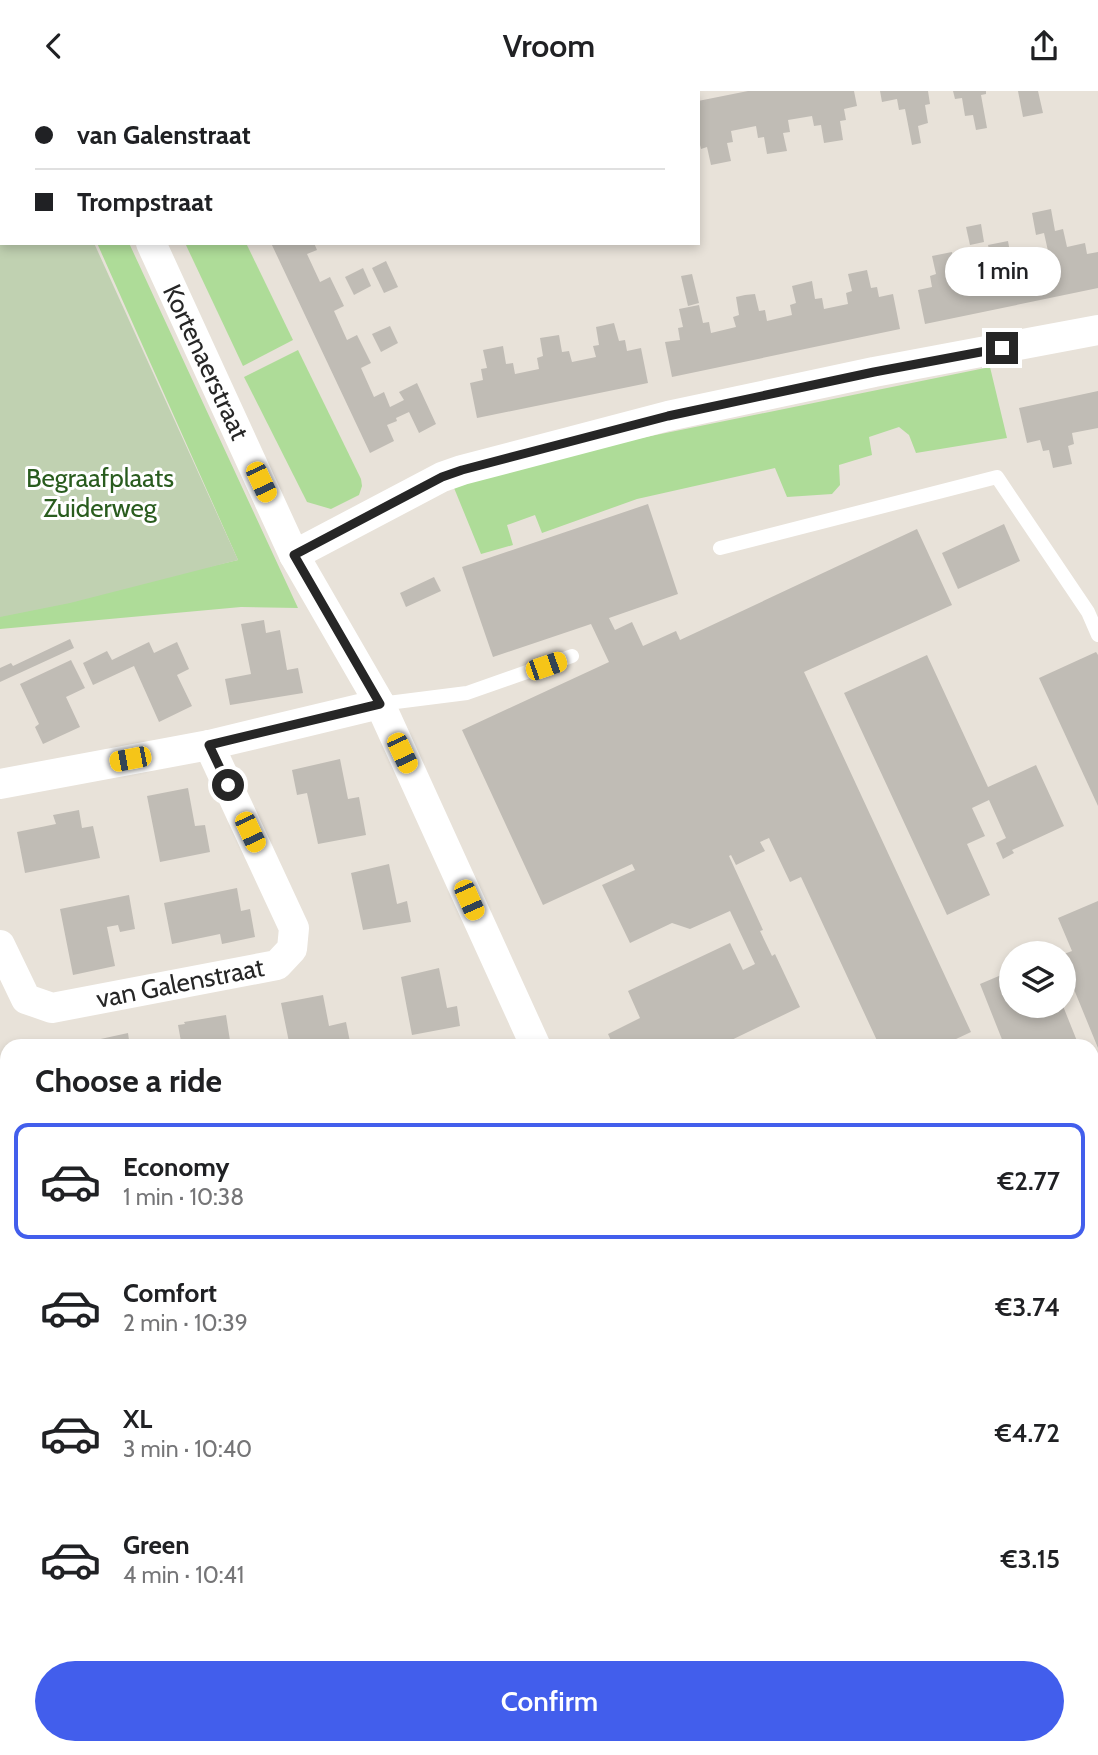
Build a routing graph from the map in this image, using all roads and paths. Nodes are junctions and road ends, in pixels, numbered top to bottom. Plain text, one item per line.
1 (152, 245) edge
2 (1098, 331) edge
3 (720, 548) dead end
4 (294, 555) junction
5 (1098, 635) edge
6 (572, 656) dead end
7 (380, 704) junction
8 (209, 745) junction
9 (0, 784) edge
10 (0, 945) edge
11 (532, 1039) edge

1 - 4 street, Kortenaerstraat
2 - 4 street
3 - 5 lane
4 - 7 street, Kortenaerstraat
6 - 7 lane
7 - 8 street
7 - 11 street, Kortenaerstraat
8 - 9 street
8 - 10 street, van Galenstraat

